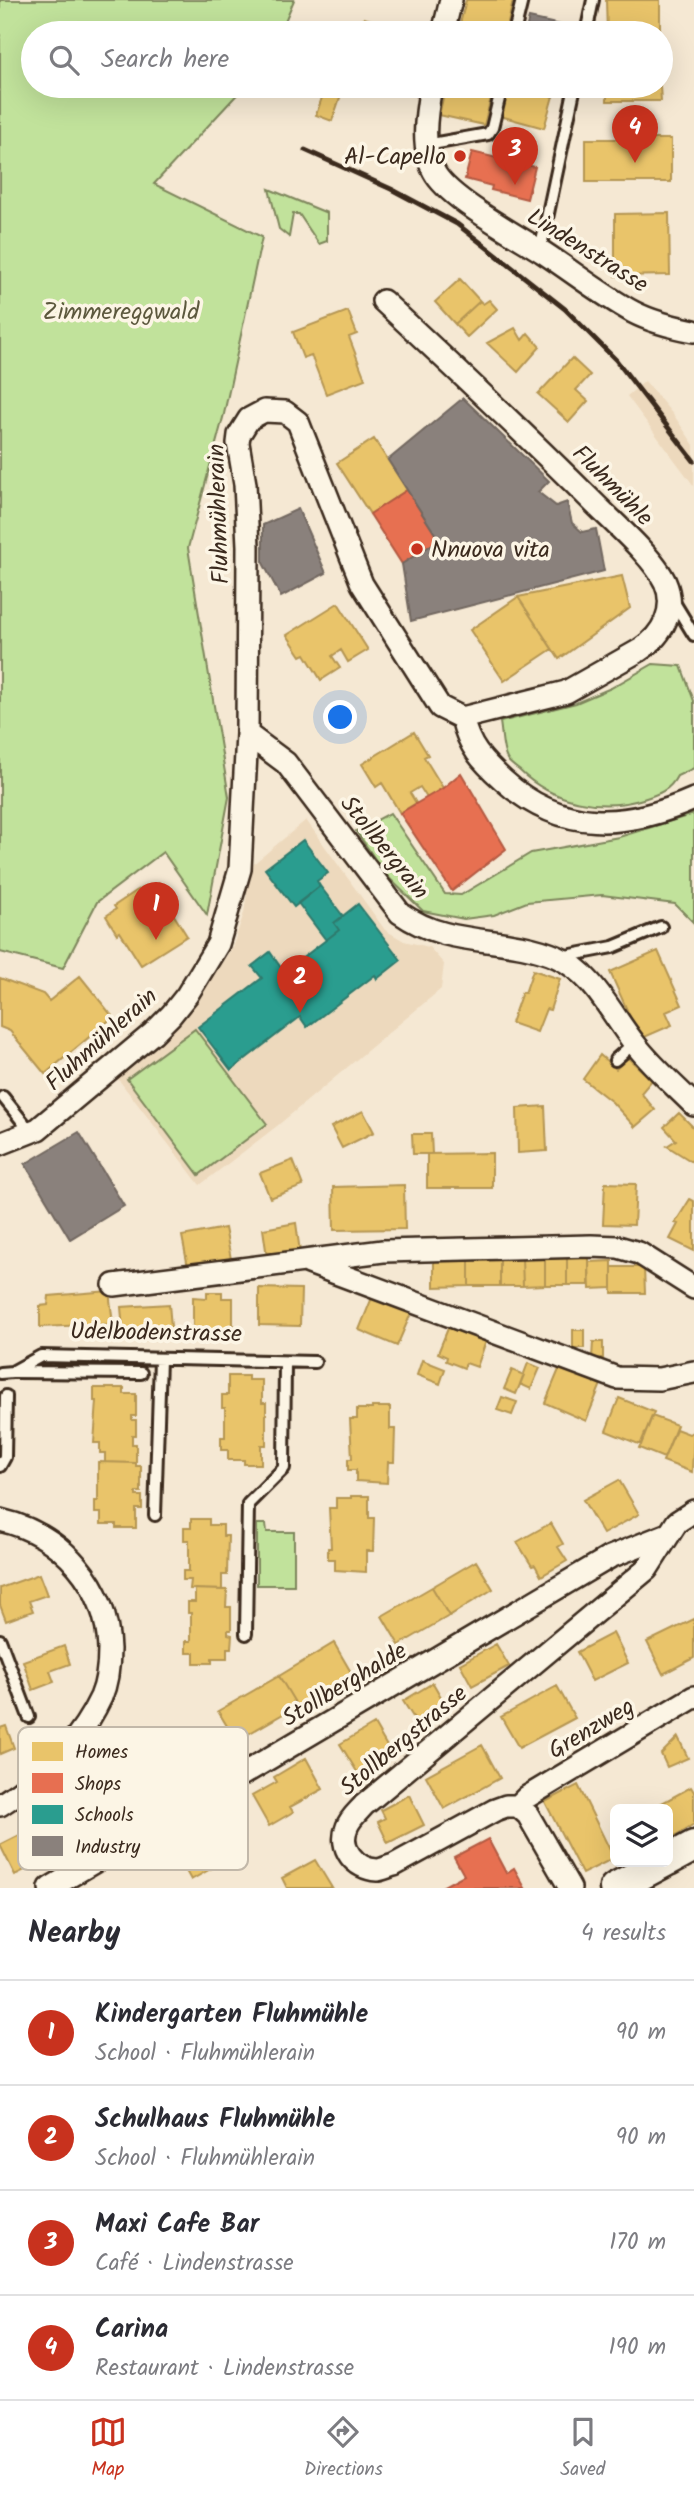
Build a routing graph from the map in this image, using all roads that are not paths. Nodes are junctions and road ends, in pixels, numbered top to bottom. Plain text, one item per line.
1 (451, 0) edge
2 (522, 0) edge
3 (593, 0) edge
4 (446, 21) edge
5 (517, 21) edge
6 (589, 21) edge
7 (430, 98) edge
8 (499, 98) edge
9 (572, 98) edge
10 (426, 145) junction
11 (531, 246) junction
12 (383, 301) dead end
13 (694, 331) edge
14 (669, 594) junction
15 (694, 635) edge
16 (462, 718) junction
17 (247, 734) junction
18 (694, 799) edge
19 (661, 927) dead end
20 (559, 958) junction
21 (634, 1043) junction
22 (615, 1060) dead end
23 (3, 1097) dead end
24 (694, 1105) edge
25 (29, 1133) junction
26 (0, 1144) edge
27 (304, 1261) junction
28 (114, 1286) dead end
29 (694, 1288) edge
30 (160, 1359) junction
31 (285, 1362) junction
32 (315, 1362) dead end
33 (6, 1372) edge
34 (694, 1372) edge
35 (141, 1373) dead end
36 (6, 1396) dead end
37 (0, 1466) edge
38 (694, 1511) edge
39 (155, 1515) dead end
40 (0, 1520) edge
41 (668, 1534) junction
42 (246, 1634) dead end
43 (0, 1640) edge
44 (694, 1697) edge
45 (29, 1717) dead end
46 (83, 1727) edge
47 (248, 1771) edge
48 (18, 1794) edge
49 (0, 1805) edge
50 (518, 1806) junction
51 (694, 1846) edge
52 (673, 1857) edge
53 (655, 1867) edge
54 (80, 1870) edge
55 (50, 1888) edge
56 (570, 1888) edge
57 (615, 1888) edge

1 - 4 street
2 - 5 lane
3 - 6 lane
7 - 10 street, Lindenstrasse
8 - 10 lane
9 - 11 lane
10 - 11 street, Lindenstrasse
11 - 13 street, Lindenstrasse
12 - 14 street, Fluhmühle
14 - 15 lane
14 - 16 street
16 - 17 street, Fluhmühlerain
16 - 18 street
17 - 20 street, Stollbergrain
17 - 25 street, Fluhmühlerain
19 - 20 lane
20 - 21 street, Stollbergrain
21 - 22 lane
21 - 24 street, Stollbergrain
23 - 25 lane
25 - 26 street, Fluhmühlerain
27 - 28 street
27 - 29 street
27 - 34 street
30 - 31 lane, Udelbodenstrasse
30 - 33 lane, Udelbodenstrasse
30 - 39 lane
31 - 32 lane, Udelbodenstrasse
31 - 42 lane
33 - 35 lane
36 - 37 lane
38 - 41 street, Stollbergstrasse
40 - 46 street
41 - 47 street, Stollberghalde
41 - 50 street, Stollbergstrasse
43 - 45 lane
44 - 50 street, Grenzweg
48 - 49 street
50 - 56 street
51 - 52 main road
53 - 57 main road
54 - 55 street, Stollberghalde

